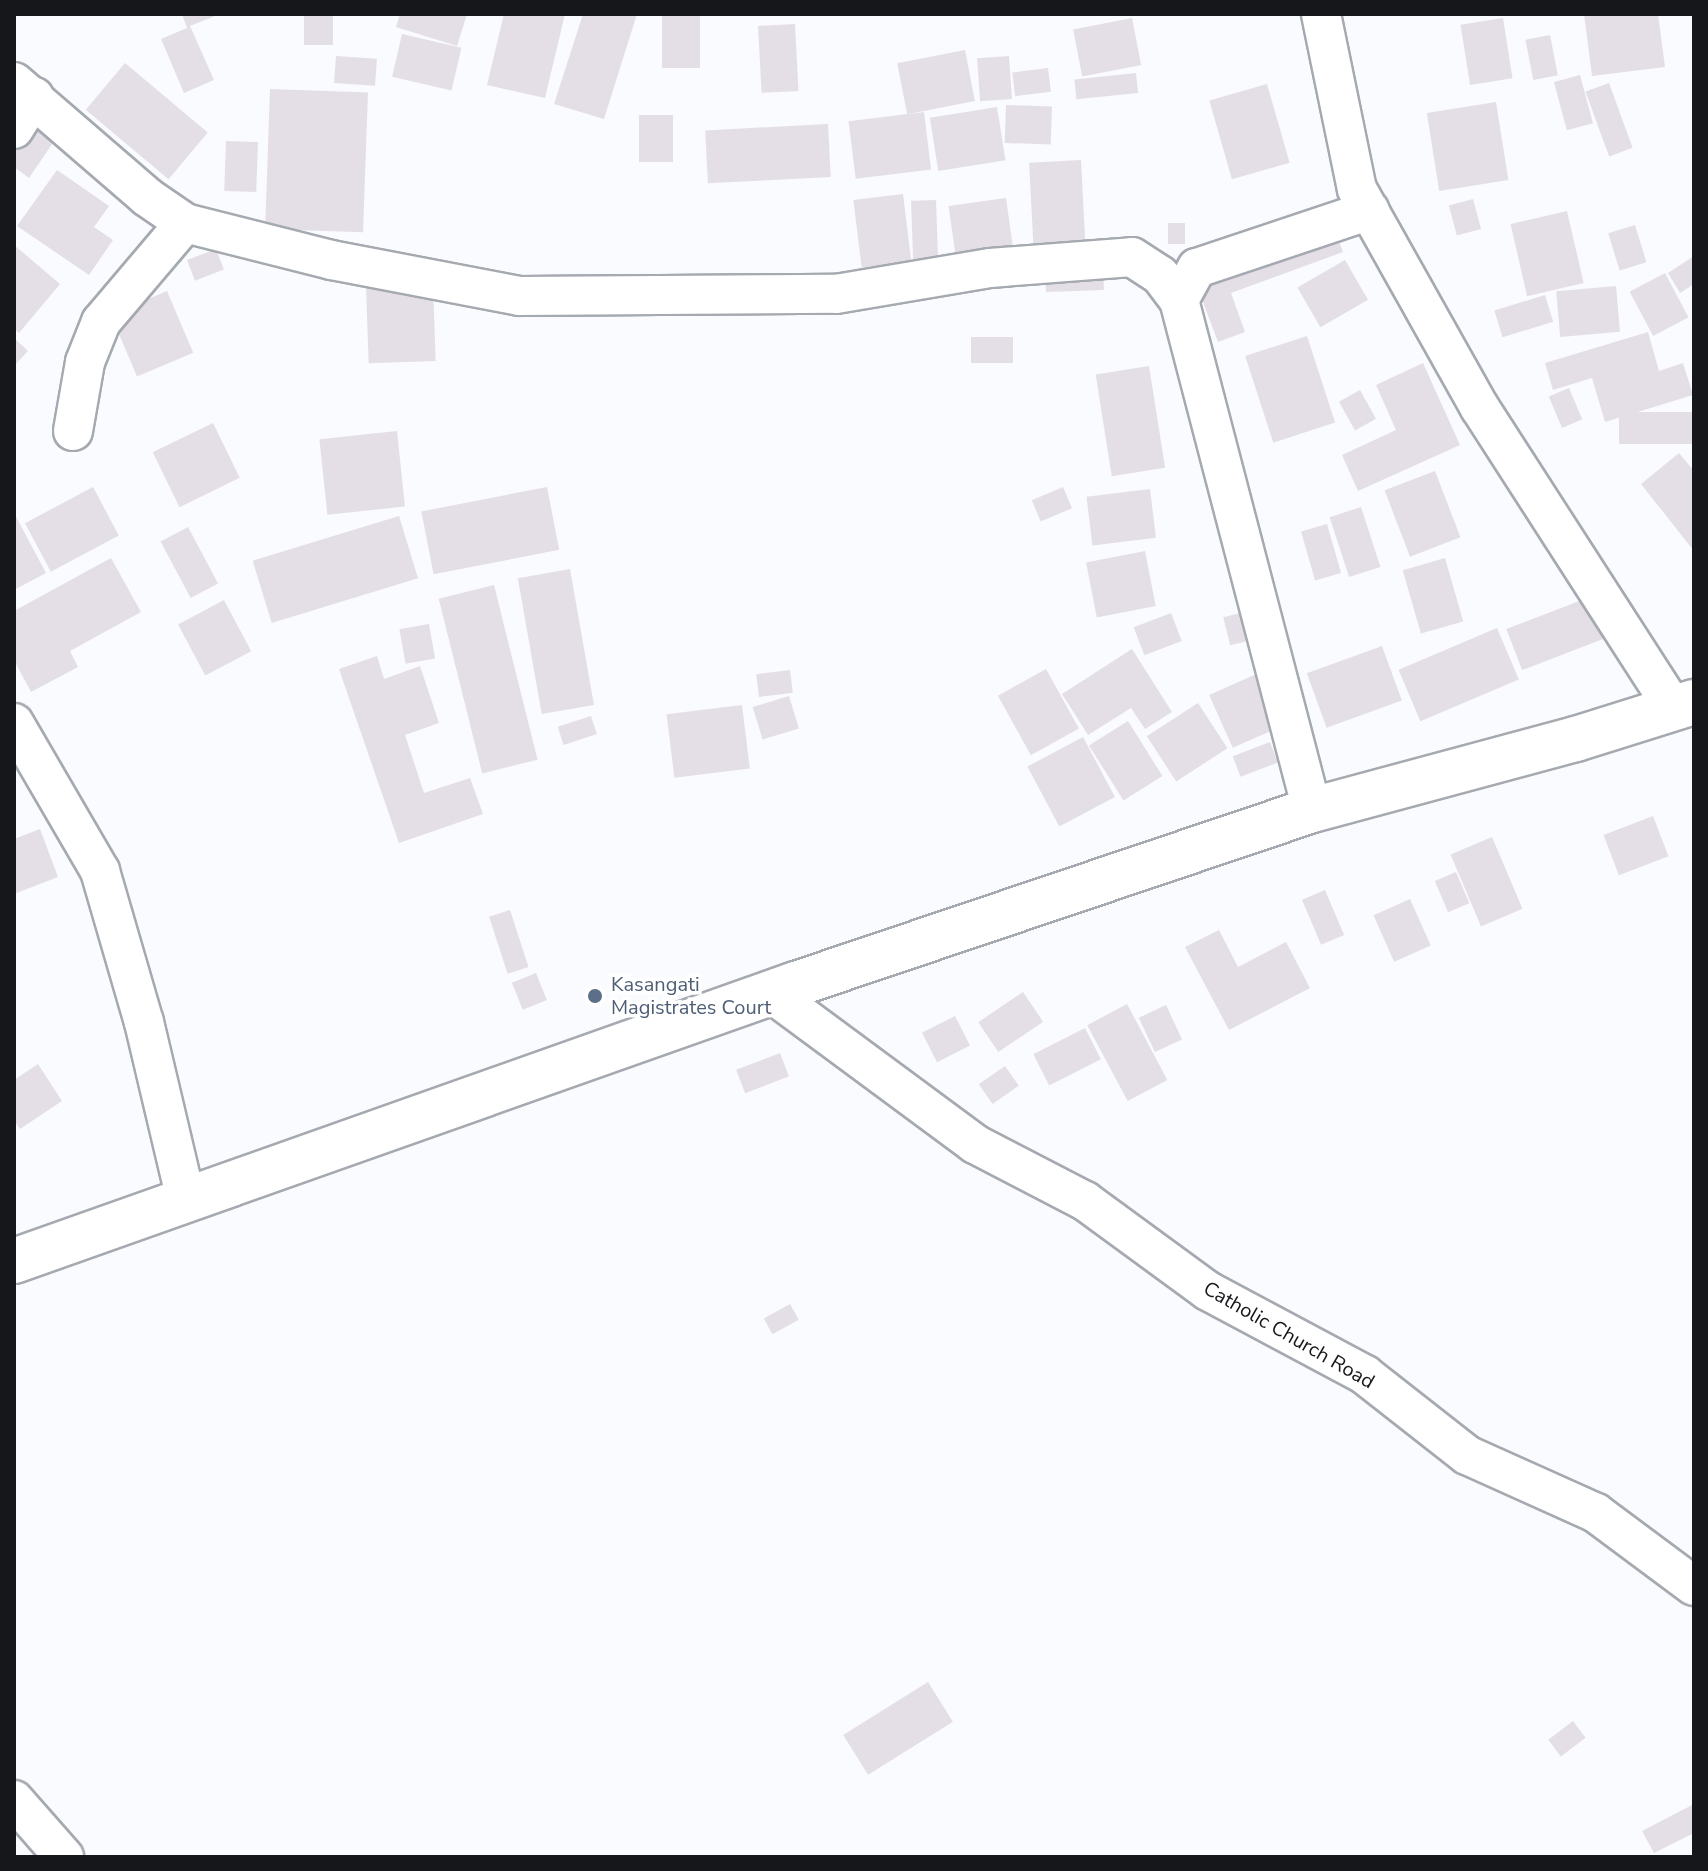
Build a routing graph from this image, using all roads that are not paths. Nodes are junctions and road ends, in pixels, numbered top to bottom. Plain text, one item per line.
1 (1321, 14) edge
2 (24, 90) edge
3 (14, 129) edge
4 (1370, 210) junction
5 (185, 223) junction
6 (1179, 300) junction
7 (73, 431) dead end
8 (1684, 706) edge
9 (14, 723) edge
10 (1312, 810) junction
11 (771, 993) junction
12 (186, 1199) junction
13 (14, 1261) edge
14 (1694, 1586) edge
15 (14, 1800) edge
16 (64, 1857) edge

1 - 4 street
2 - 3 street
2 - 5 street
4 - 6 street
4 - 8 street
5 - 6 street
5 - 7 street
6 - 10 street
8 - 10 street
9 - 12 street
10 - 11 street
11 - 12 street
11 - 14 street, Catholic Church Road
12 - 13 street
15 - 16 street

